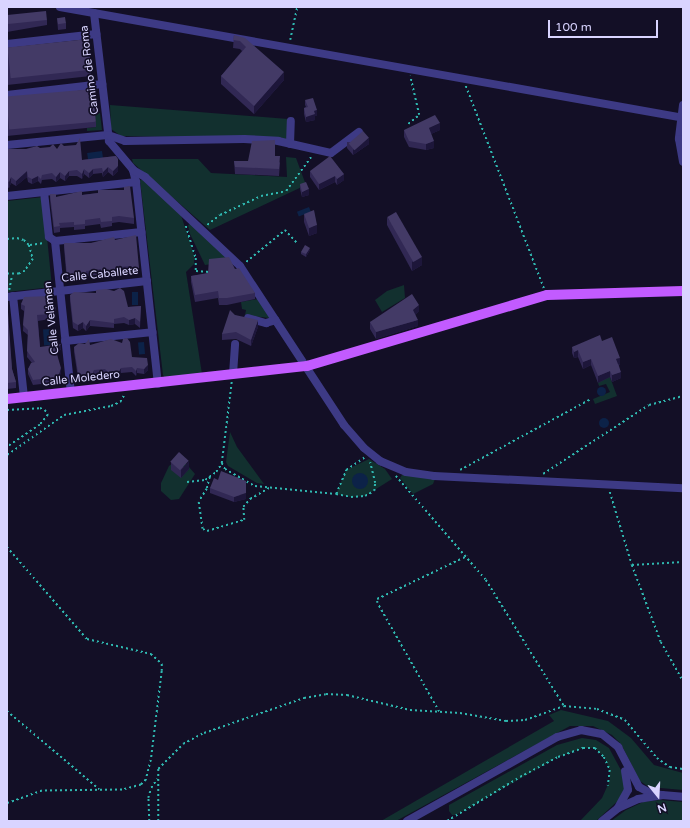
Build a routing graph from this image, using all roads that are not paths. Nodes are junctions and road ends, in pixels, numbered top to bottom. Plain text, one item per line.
1 (60, 7) edge
2 (94, 13) junction
3 (96, 34) junction
4 (7, 44) edge
5 (102, 84) junction
6 (7, 95) edge
7 (683, 105) edge
8 (680, 117) junction
9 (291, 121) dead end
10 (359, 132) edge
11 (108, 135) junction
12 (290, 144) junction
13 (7, 146) edge
14 (683, 162) edge
15 (133, 170) junction
16 (136, 182) junction
17 (44, 192) junction
18 (7, 196) edge
19 (142, 232) junction
20 (51, 242) junction
21 (147, 281) junction
22 (60, 291) junction
23 (683, 291) edge
24 (10, 295) edge
25 (236, 316) edge
26 (276, 320) junction
27 (153, 332) junction
28 (65, 341) junction
29 (235, 344) dead end
30 (307, 366) junction
31 (233, 374) junction
32 (158, 384) junction
33 (71, 392) junction
34 (24, 397) junction
35 (7, 399) edge
36 (683, 488) edge
37 (621, 752) junction
38 (662, 795) junction
39 (683, 797) edge
40 (612, 812) junction
41 (407, 821) edge
42 (602, 821) edge

1 - 2 street, Camino de Roma
2 - 3 street, Camino de Roma
2 - 8 street
3 - 4 street
3 - 5 street, Camino de Roma
5 - 6 street
5 - 11 street, Camino de Roma
7 - 8 street
8 - 14 street
9 - 12 street
10 - 12 street
11 - 12 street
11 - 13 street
11 - 15 street
15 - 16 street
15 - 26 street
16 - 17 street
16 - 19 street
17 - 18 street
17 - 20 street, Calle Velámen
19 - 20 street
19 - 21 street
20 - 22 street, Calle Velámen
21 - 22 street, Calle Caballete
21 - 27 street
22 - 24 street, Calle Caballete
22 - 28 street, Calle Velámen
23 - 30 main road, Calle Moledero
24 - 34 street
25 - 26 street
26 - 30 street
27 - 28 street
27 - 32 street
28 - 33 street, Calle Velámen
29 - 31 street
30 - 31 main road, Calle Moledero
30 - 36 street
31 - 32 main road, Calle Moledero
32 - 33 main road, Calle Moledero
33 - 34 main road, Calle Moledero
34 - 35 main road, Calle Moledero
37 - 38 street
37 - 40 street
37 - 41 street
38 - 39 street
38 - 40 street
40 - 42 street

